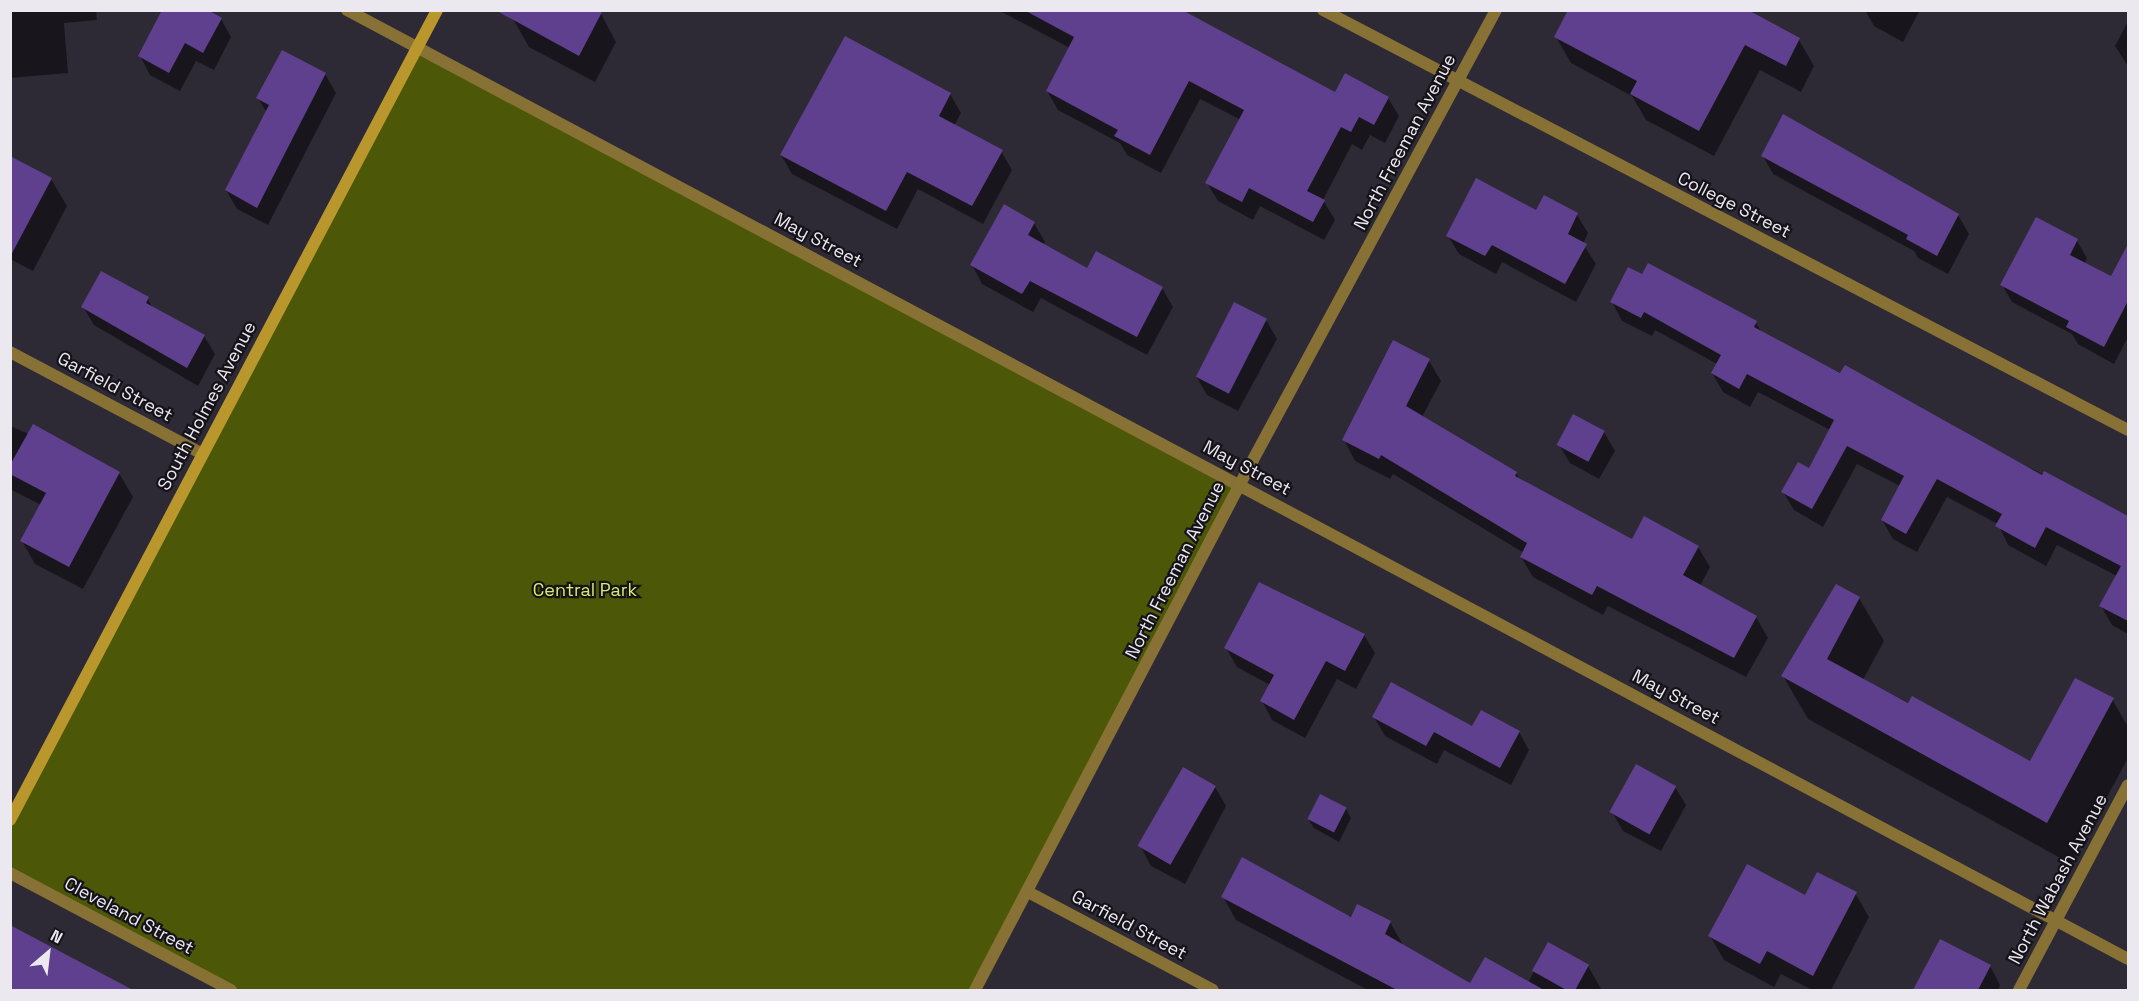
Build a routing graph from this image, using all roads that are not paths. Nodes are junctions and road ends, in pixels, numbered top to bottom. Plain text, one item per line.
1 (347, 10) edge
2 (437, 10) edge
3 (1323, 10) edge
4 (1496, 10) edge
5 (417, 48) junction
6 (1458, 81) junction
7 (10, 352) edge
8 (2128, 430) edge
9 (203, 454) junction
10 (1240, 484) junction
11 (2128, 785) edge
12 (10, 820) edge
13 (10, 873) edge
14 (1028, 892) junction
15 (2055, 920) junction
16 (2128, 959) edge
17 (231, 990) edge
18 (975, 990) edge
19 (1213, 990) edge
20 (2019, 990) edge

1 - 5 street, May Street
2 - 5 main road, South Holmes Avenue
3 - 6 street, College Street
4 - 6 street, North Freeman Avenue
5 - 9 main road, South Holmes Avenue
5 - 10 street, May Street
6 - 8 street, College Street
6 - 10 street, North Freeman Avenue
7 - 9 street, Garfield Street
9 - 12 main road, South Holmes Avenue
10 - 14 street, North Freeman Avenue
10 - 15 street, May Street
11 - 15 street, North Wabash Avenue
13 - 17 street, Cleveland Street
14 - 18 street, North Freeman Avenue
14 - 19 street, Garfield Street
15 - 16 street, May Street
15 - 20 street, North Wabash Avenue

